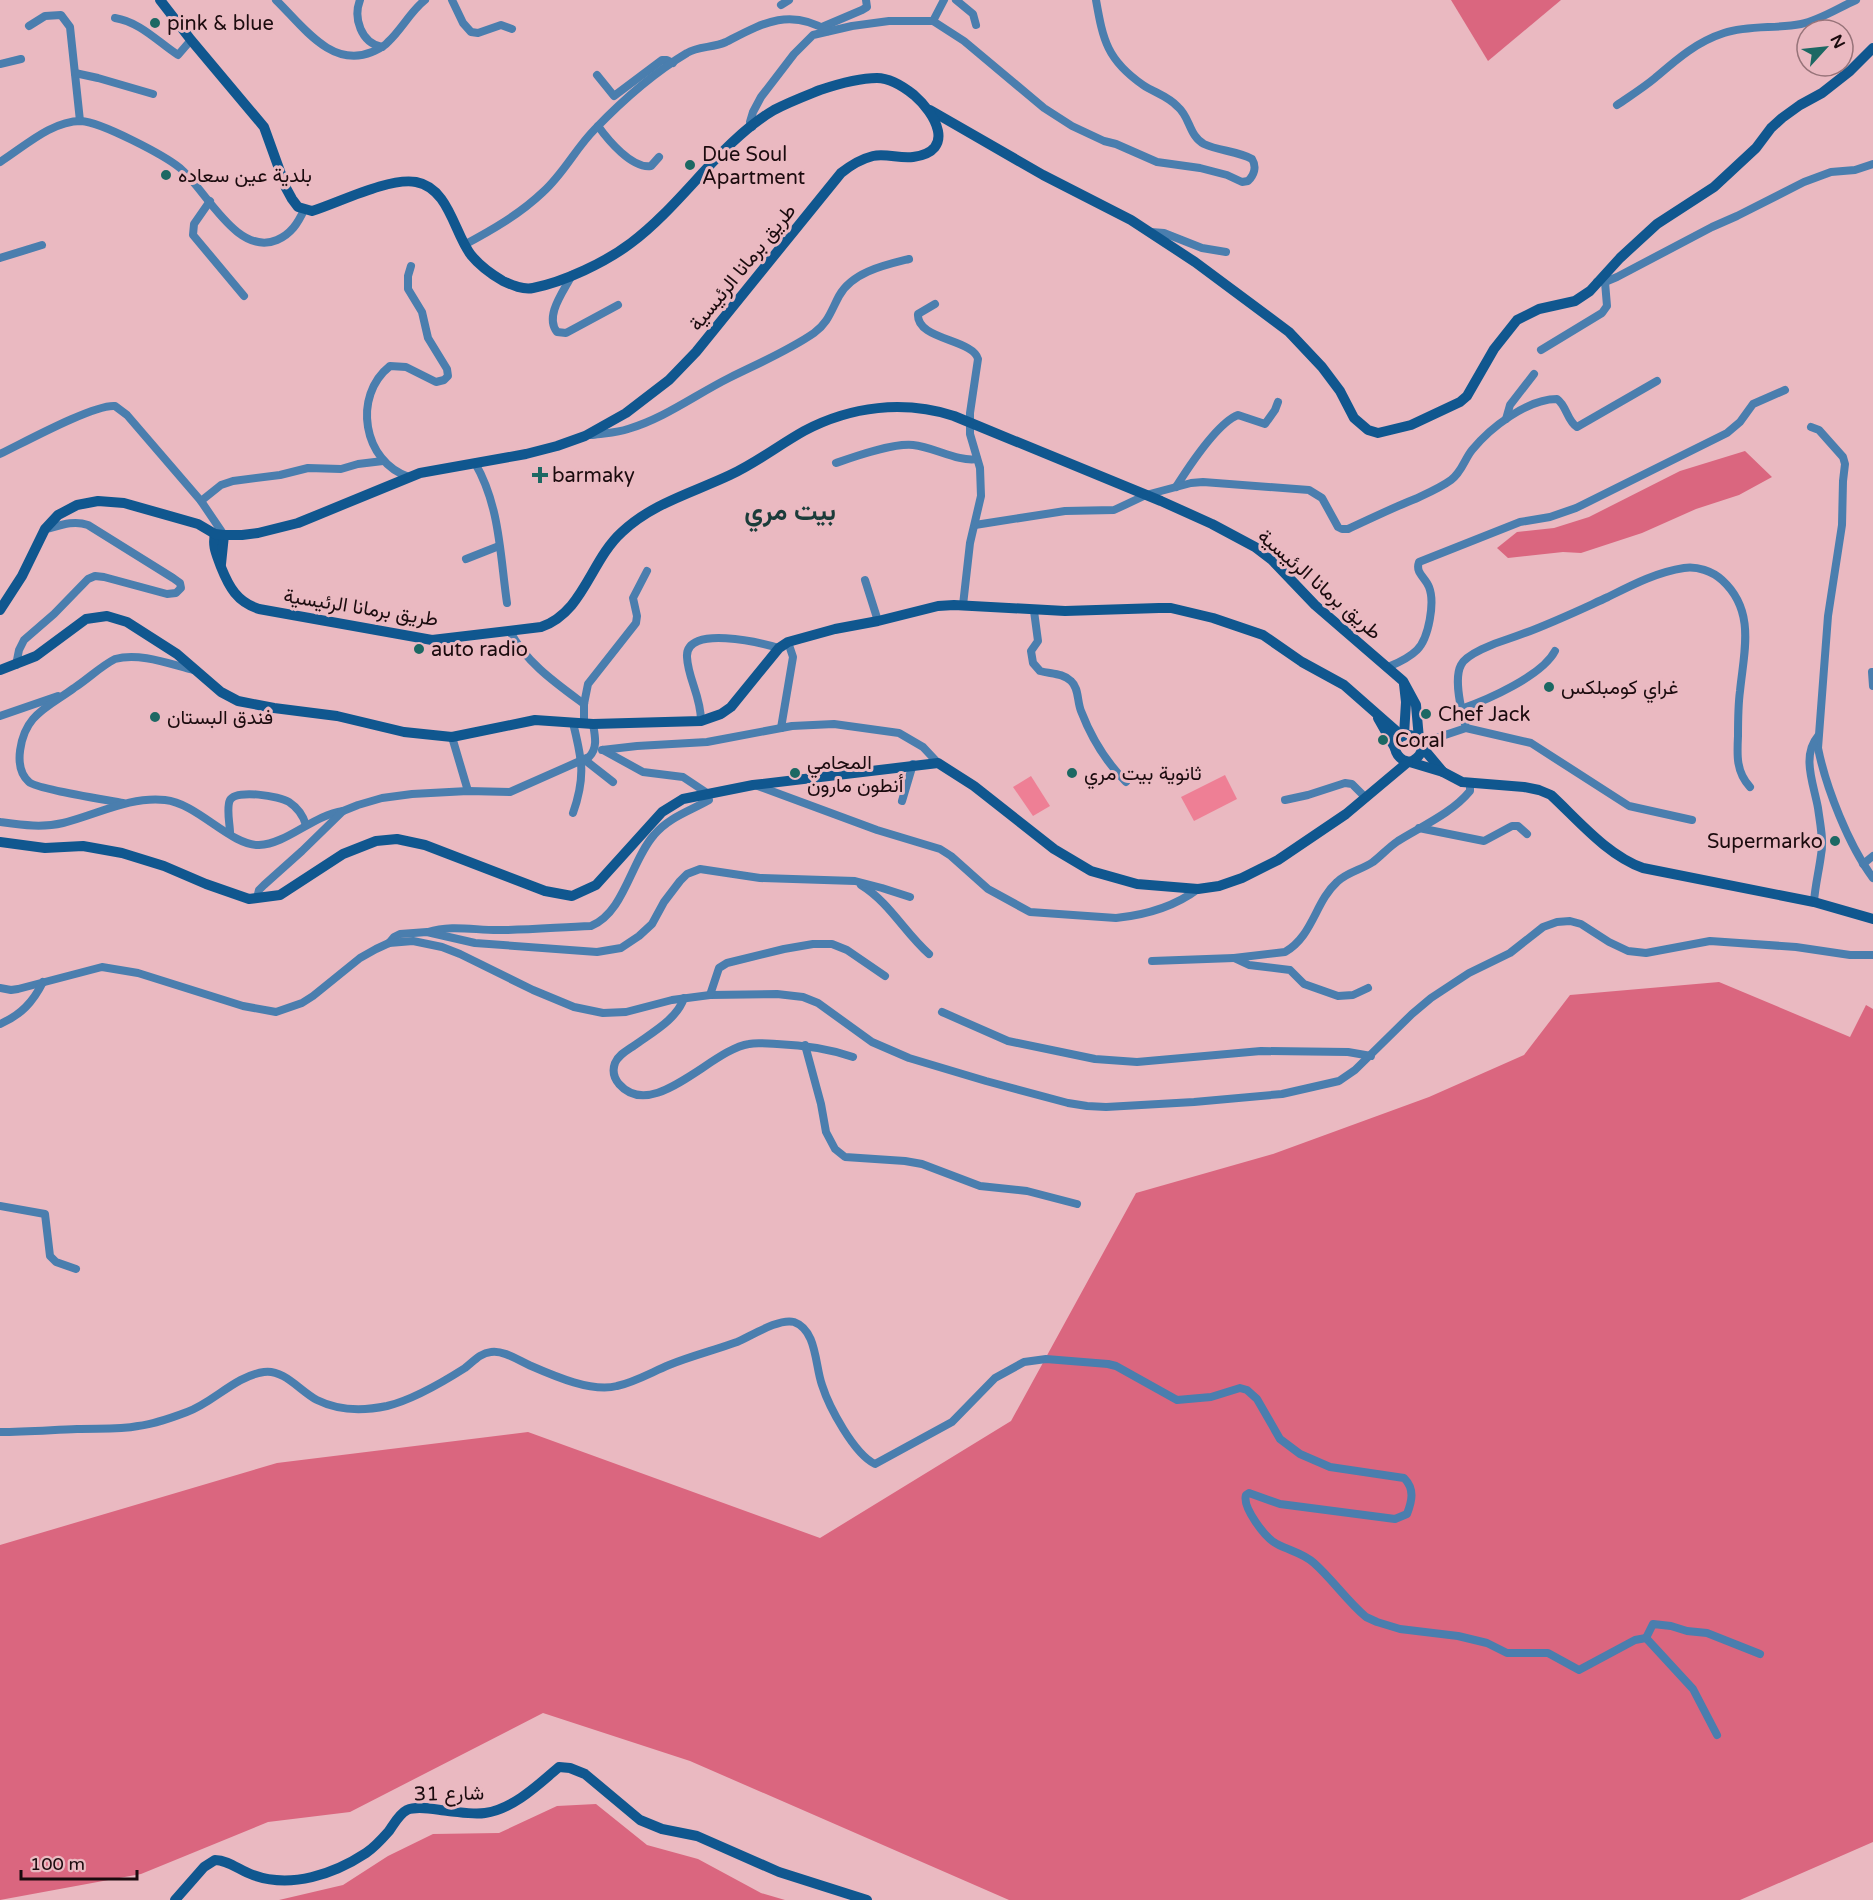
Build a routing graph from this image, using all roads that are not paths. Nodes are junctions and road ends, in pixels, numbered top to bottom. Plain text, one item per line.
1 (160, 0) edge
2 (276, 0) edge
3 (360, 0) edge
4 (426, 0) edge
5 (452, 0) edge
6 (789, 0) edge
7 (866, 0) edge
8 (944, 0) edge
9 (956, 0) edge
10 (1096, 0) edge
11 (1856, 0) edge
12 (781, 5) dead end
13 (115, 18) dead end
14 (933, 21) junction
15 (976, 25) dead end
16 (29, 26) dead end
17 (512, 29) dead end
18 (825, 29) junction
19 (191, 40) junction
20 (382, 47) junction
21 (1873, 48) edge
22 (21, 59) dead end
23 (673, 63) junction
24 (0, 64) edge
25 (75, 73) junction
26 (597, 75) dead end
27 (153, 94) dead end
28 (1617, 105) dead end
29 (930, 109) junction
30 (80, 121) junction
31 (598, 126) junction
32 (752, 127) junction
33 (659, 157) dead end
34 (0, 162) edge
35 (1873, 164) edge
36 (210, 201) junction
37 (304, 210) junction
38 (1150, 232) junction
39 (42, 244) dead end
40 (464, 245) junction
41 (1226, 252) dead end
42 (0, 258) edge
43 (909, 260) dead end
44 (411, 266) dead end
45 (573, 274) junction
46 (1601, 282) junction
47 (244, 296) dead end
48 (935, 304) dead end
49 (618, 305) dead end
50 (1542, 350) dead end
51 (1534, 374) dead end
52 (1657, 381) dead end
53 (1785, 390) dead end
54 (1278, 402) dead end
55 (1506, 419) junction
56 (970, 423) junction
57 (1811, 427) dead end
58 (585, 436) junction
59 (0, 454) edge
60 (977, 459) junction
61 (383, 461) junction
62 (475, 463) junction
63 (836, 463) dead end
64 (409, 477) junction
65 (1176, 487) junction
66 (1146, 495) junction
67 (201, 501) junction
68 (975, 525) junction
69 (45, 529) junction
70 (219, 532) junction
71 (499, 546) junction
72 (466, 559) dead end
73 (647, 571) dead end
74 (865, 580) dead end
75 (507, 603) dead end
76 (963, 605) junction
77 (0, 610) edge
78 (1034, 611) junction
79 (878, 621) junction
80 (510, 631) junction
81 (788, 642) junction
82 (779, 648) junction
83 (1555, 651) dead end
84 (16, 665) junction
85 (1388, 667) junction
86 (0, 670) edge
87 (198, 670) junction
88 (1872, 672) edge
89 (1403, 681) junction
90 (1873, 686) edge
91 (73, 689) junction
92 (584, 704) junction
93 (1461, 709) junction
94 (1373, 710) junction
95 (0, 716) edge
96 (701, 721) junction
97 (583, 724) junction
98 (782, 728) junction
99 (1466, 728) junction
100 (1403, 735) junction
101 (1818, 736) junction
102 (452, 737) junction
103 (1421, 743) junction
104 (599, 750) junction
105 (1403, 757) junction
106 (584, 761) junction
107 (938, 763) junction
108 (913, 764) junction
109 (1443, 772) junction
110 (613, 782) dead end
111 (1126, 782) dead end
112 (1470, 784) junction
113 (753, 785) junction
114 (1750, 787) dead end
115 (468, 791) junction
116 (707, 794) junction
117 (1366, 798) junction
118 (1286, 800) dead end
119 (902, 801) dead end
120 (126, 804) junction
121 (343, 811) junction
122 (573, 813) dead end
123 (1692, 820) dead end
124 (0, 822) edge
125 (306, 825) junction
126 (1419, 828) junction
127 (230, 833) junction
128 (1527, 834) dead end
129 (0, 842) edge
130 (1873, 856) edge
131 (1863, 864) junction
132 (1873, 878) edge
133 (855, 881) junction
134 (1198, 889) junction
135 (910, 897) dead end
136 (257, 898) junction
137 (1814, 902) junction
138 (1873, 919) edge
139 (427, 932) junction
140 (449, 938) junction
141 (389, 943) junction
142 (446, 949) junction
143 (929, 954) dead end
144 (1873, 955) edge
145 (1234, 958) junction
146 (1152, 961) dead end
147 (885, 976) dead end
148 (44, 982) junction
149 (0, 988) edge
150 (1368, 988) dead end
151 (710, 994) junction
152 (684, 998) junction
153 (942, 1012) dead end
154 (0, 1024) edge
155 (805, 1045) junction
156 (1371, 1056) junction
157 (853, 1057) dead end
158 (1077, 1204) dead end
159 (0, 1206) edge
160 (76, 1269) dead end
161 (0, 1432) edge
162 (1646, 1638) junction
163 (1760, 1654) dead end
164 (1717, 1735) dead end
165 (175, 1900) edge
166 (867, 1900) edge

1 - 19 main road
2 - 20 street
3 - 20 street
4 - 20 street
5 - 17 street
6 - 12 street
7 - 18 street
8 - 14 street
9 - 15 street
10 - 14 street
11 - 28 street
13 - 19 street
14 - 18 street
16 - 25 street
18 - 23 street
18 - 32 street
19 - 37 main road
21 - 46 main road
22 - 24 street
23 - 26 street
23 - 31 street
25 - 27 street
25 - 30 street
29 - 32 main road
29 - 38 main road
29 - 58 main road, طريق برمانا الرئيسية
30 - 34 street
30 - 36 street
31 - 33 street
31 - 40 street
32 - 45 main road
35 - 46 street
36 - 37 street
36 - 47 street
37 - 40 main road
38 - 41 street
38 - 46 main road
39 - 42 street
40 - 45 main road
43 - 58 street
44 - 61 street
45 - 49 street
46 - 50 street
48 - 56 street
51 - 55 street
52 - 55 street
53 - 85 street
54 - 65 street
55 - 65 street
56 - 60 street
56 - 66 main road, طريق برمانا الرئيسية
56 - 80 main road, طريق برمانا الرئيسية
57 - 101 street
58 - 62 main road, طريق برمانا الرئيسية
59 - 67 street
60 - 63 street
60 - 68 street
61 - 64 street
61 - 67 street
62 - 64 main road, طريق برمانا الرئيسية
62 - 71 street
64 - 70 main road, طريق برمانا الرئيسية
65 - 66 street
66 - 68 street
66 - 85 main road, طريق برمانا الرئيسية
67 - 70 street
68 - 76 street
69 - 70 main road
69 - 77 main road
69 - 84 street
70 - 80 main road, طريق برمانا الرئيسية
71 - 72 street
71 - 75 street
73 - 92 street
74 - 79 street
76 - 78 main road
76 - 79 main road
78 - 94 main road
78 - 111 street
79 - 81 main road
80 - 92 street
81 - 82 main road
81 - 98 street
82 - 96 main road
82 - 96 street
83 - 93 street
84 - 86 main road
84 - 87 main road
85 - 89 main road, طريق برمانا الرئيسية
87 - 91 street
87 - 102 main road
88 - 90 street
89 - 100 main road
89 - 103 main road, طريق برمانا الرئيسية
91 - 95 street
91 - 120 street
92 - 97 street
93 - 99 street
93 - 114 street
94 - 100 main road
94 - 105 main road
96 - 97 main road
97 - 102 main road
97 - 104 street
97 - 106 street
98 - 104 street
98 - 107 street
99 - 103 street
99 - 123 street
100 - 103 main road
100 - 105 main road
101 - 131 street
101 - 137 street
102 - 115 street
103 - 105 main road
103 - 109 main road
104 - 106 street
104 - 116 street
105 - 109 main road
105 - 117 main road
106 - 110 street
106 - 115 street
106 - 122 street
107 - 108 main road
107 - 134 main road
108 - 113 main road
108 - 119 street
109 - 112 main road
112 - 126 street
112 - 137 main road
113 - 116 main road
113 - 134 street
115 - 121 street
116 - 136 main road
116 - 139 street
117 - 118 street
117 - 134 main road
120 - 124 street
120 - 127 street
121 - 125 street
121 - 136 street
125 - 127 street
125 - 127 street
126 - 128 street
126 - 145 street
129 - 136 main road
130 - 131 street
131 - 132 street
133 - 135 street
133 - 140 street
133 - 143 street
137 - 138 main road
139 - 140 street
139 - 141 street
140 - 142 street
141 - 142 street
141 - 148 street
142 - 152 street
144 - 156 street
145 - 146 street
145 - 150 street
147 - 151 street
148 - 149 street
148 - 154 street
151 - 152 street
151 - 156 street
152 - 155 street
153 - 156 street
155 - 157 street
155 - 158 street
159 - 160 street
161 - 162 street
162 - 163 street
162 - 164 street
165 - 166 main road, شارع 31

